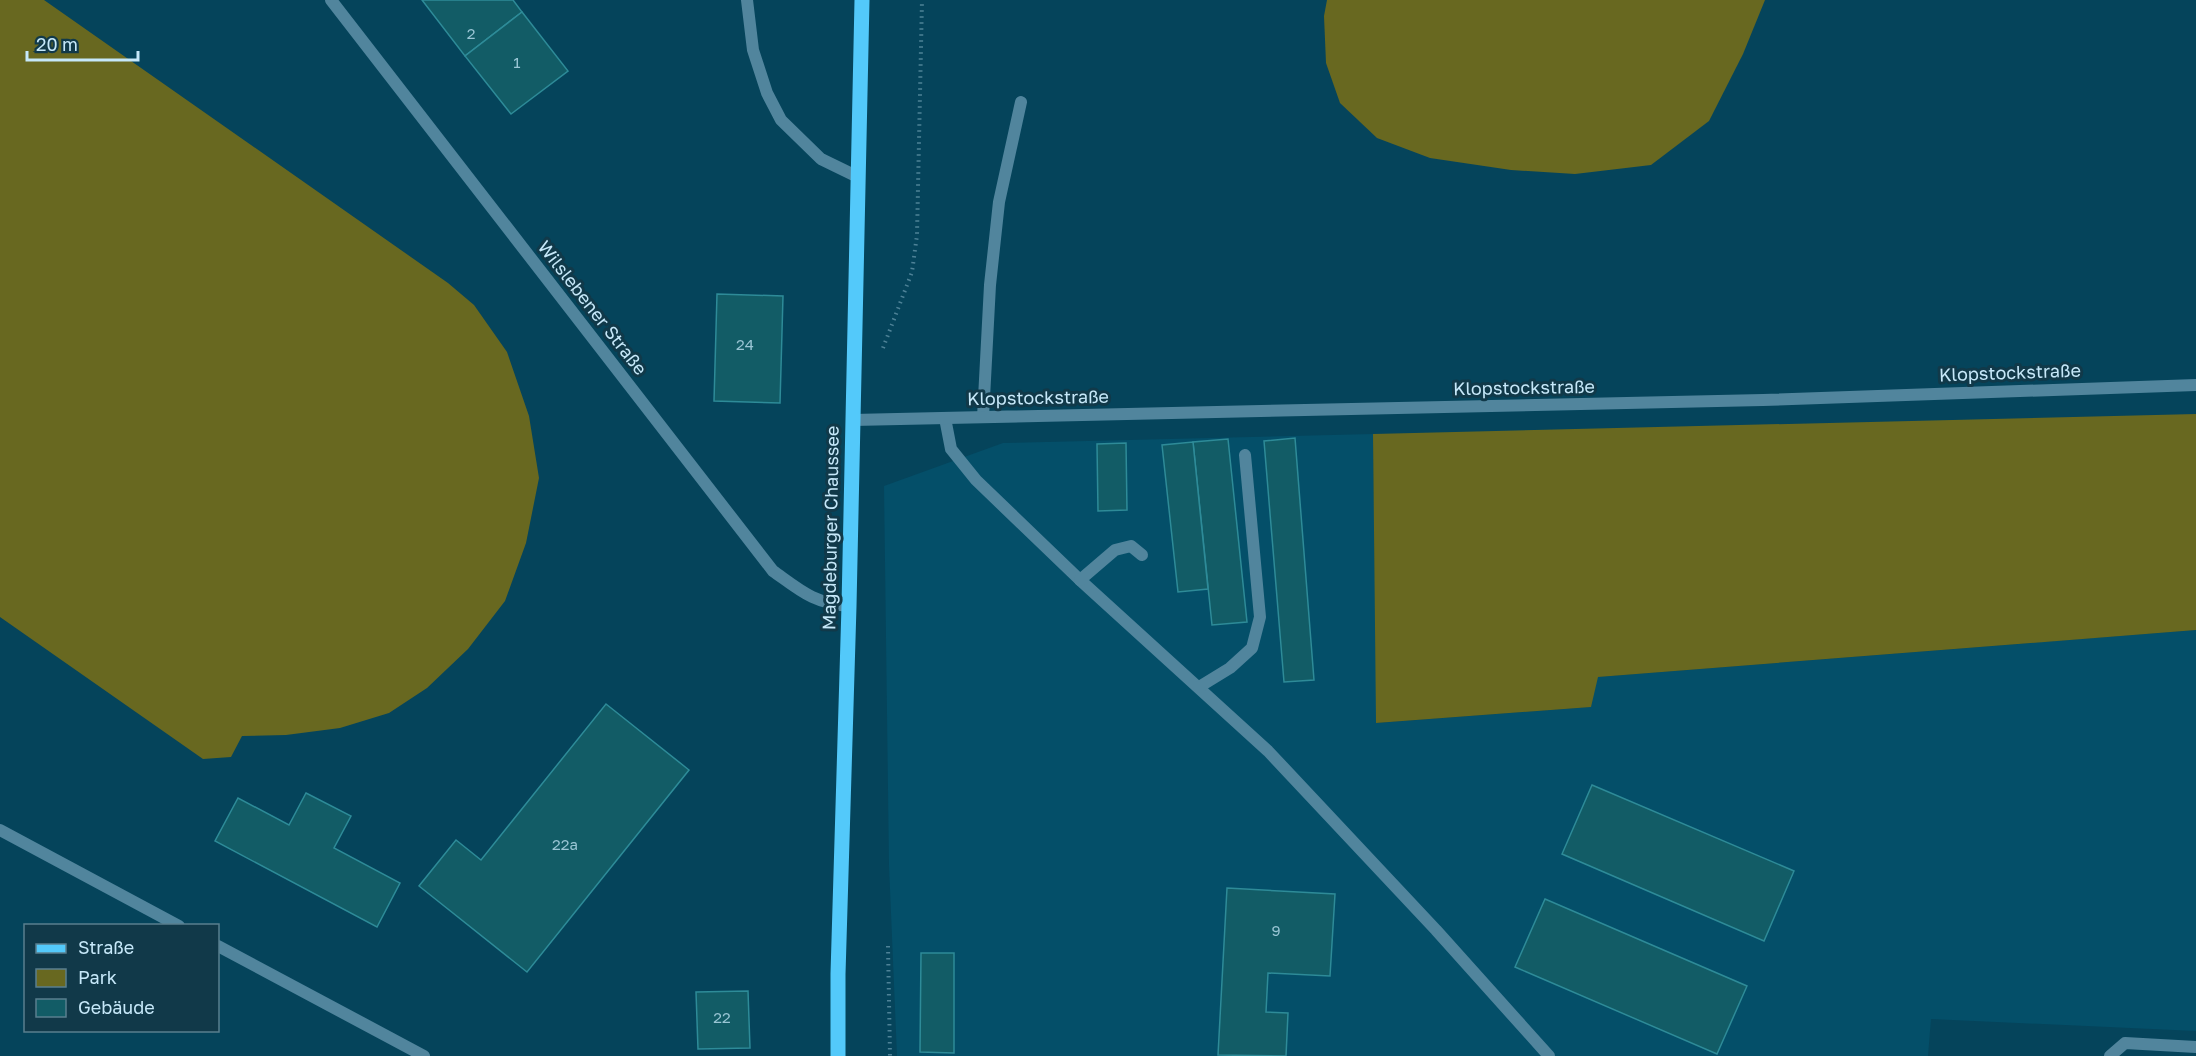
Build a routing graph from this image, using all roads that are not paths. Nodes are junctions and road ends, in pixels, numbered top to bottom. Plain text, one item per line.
1 (331, 0) edge
2 (747, 0) edge
3 (862, 0) edge
4 (1021, 102) dead end
5 (858, 177) junction
6 (2196, 385) edge
7 (983, 417) junction
8 (945, 418) junction
9 (853, 420) junction
10 (1245, 455) dead end
11 (1142, 555) dead end
12 (1080, 580) junction
13 (849, 606) junction
14 (1199, 687) junction
15 (0, 830) edge
16 (175, 924) edge
17 (219, 947) edge
18 (2196, 1047) edge
19 (424, 1056) edge
20 (838, 1056) edge
21 (1549, 1056) edge
22 (2110, 1056) edge

1 - 13 street, Wilslebener Straße
2 - 5 street
3 - 5 main road, Magdeburger Chaussee
4 - 7 street
5 - 9 main road, Magdeburger Chaussee
6 - 7 street, Klopstockstraße
7 - 8 street, Klopstockstraße
8 - 9 street, Klopstockstraße
8 - 12 street
9 - 13 main road, Magdeburger Chaussee
10 - 14 street
11 - 12 street
12 - 14 street
13 - 20 main road, Magdeburger Chaussee
14 - 21 street
15 - 16 street
17 - 19 street
18 - 22 street

